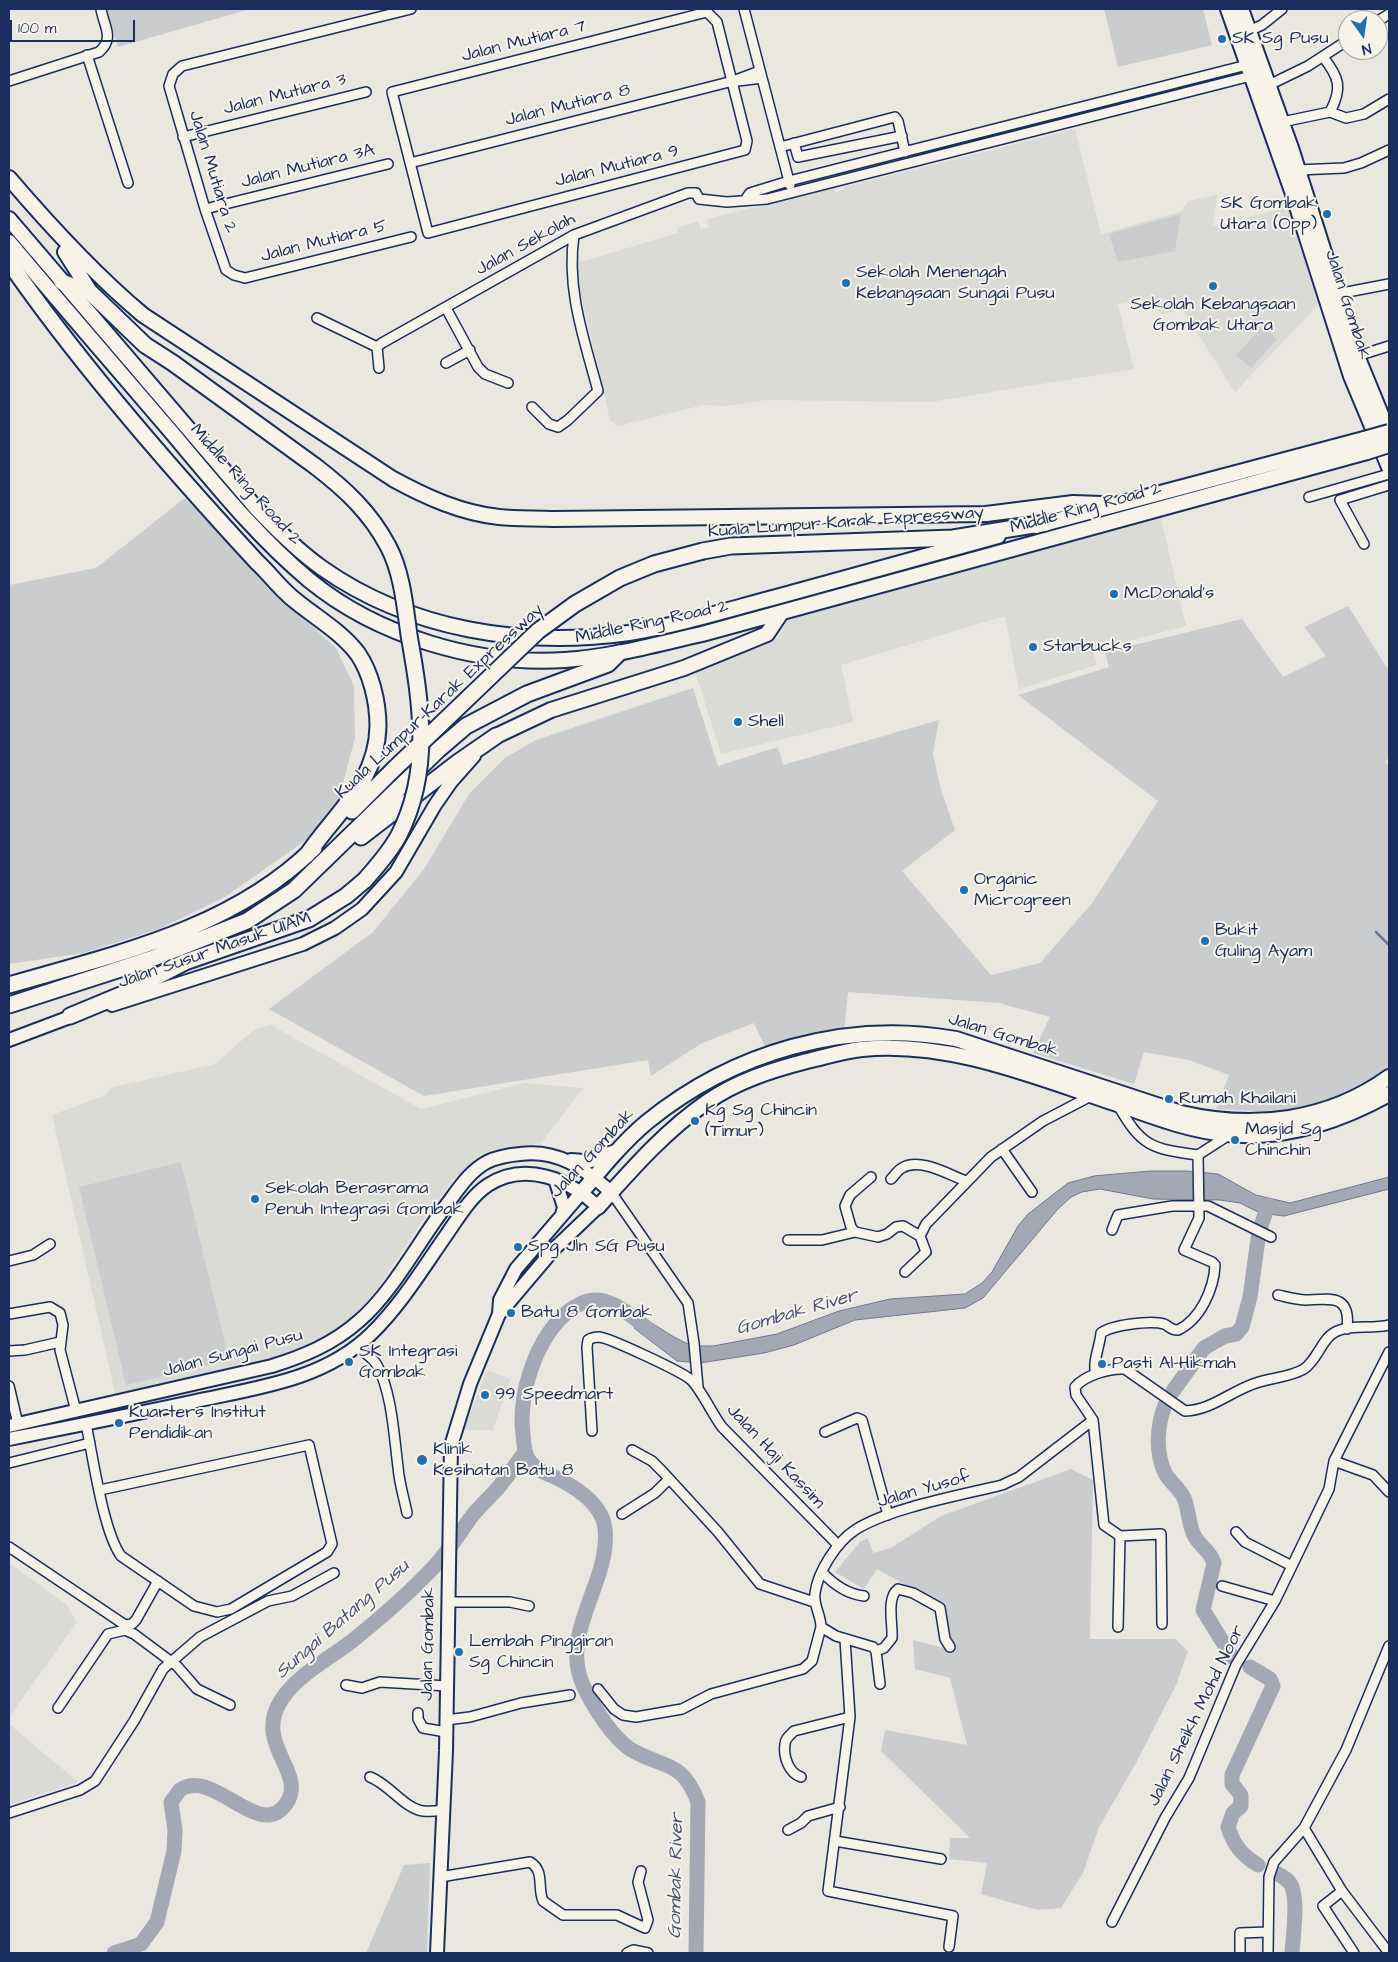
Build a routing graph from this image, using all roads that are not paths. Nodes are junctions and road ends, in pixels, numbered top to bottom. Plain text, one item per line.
1 (101, 9) edge
2 (411, 9) edge
3 (744, 9) edge
4 (1228, 9) edge
5 (1241, 9) edge
6 (1282, 9) edge
7 (1250, 31) junction
8 (1338, 47) edge
9 (87, 55) junction
10 (1323, 57) junction
11 (1249, 71) junction
12 (761, 74) junction
13 (9, 81) edge
14 (733, 81) junction
15 (1269, 85) junction
16 (366, 92) dead end
17 (1389, 100) edge
18 (1330, 112) junction
19 (1282, 122) junction
20 (902, 136) junction
21 (969, 136) junction
22 (183, 137) junction
23 (794, 143) junction
24 (780, 147) junction
25 (971, 148) junction
26 (1389, 150) edge
27 (905, 152) junction
28 (410, 163) junction
29 (388, 164) dead end
30 (1298, 170) junction
31 (9, 178) edge
32 (789, 181) junction
33 (128, 183) dead end
34 (793, 194) junction
35 (745, 200) junction
36 (205, 209) junction
37 (9, 219) edge
38 (48, 223) junction
39 (574, 235) junction
40 (411, 237) dead end
41 (9, 242) edge
42 (9, 262) edge
43 (245, 278) joint
44 (62, 282) junction
45 (1389, 284) edge
46 (91, 293) junction
47 (1337, 294) junction
48 (446, 308) junction
49 (317, 318) dead end
50 (1389, 346) edge
51 (377, 347) junction
52 (470, 350) junction
53 (1357, 356) junction
54 (446, 363) dead end
55 (379, 368) dead end
56 (508, 383) dead end
57 (532, 407) dead end
58 (1389, 433) edge
59 (1365, 445) junction
60 (1389, 445) edge
61 (1389, 468) edge
62 (1389, 474) edge
63 (1389, 485) edge
64 (1309, 497) dead end
65 (1118, 504) junction
66 (1046, 523) junction
67 (1364, 544) dead end
68 (781, 613) junction
69 (618, 652) junction
70 (496, 736) junction
71 (307, 855) junction
72 (294, 890) junction
73 (259, 937) junction
74 (9, 977) edge
75 (36, 977) junction
76 (9, 985) edge
77 (11, 1004) edge
78 (70, 1016) junction
79 (9, 1040) edge
80 (1389, 1077) edge
81 (1389, 1094) edge
82 (1091, 1096) junction
83 (1118, 1105) junction
84 (1229, 1135) junction
85 (1002, 1149) junction
86 (620, 1151) junction
87 (1198, 1155) junction
88 (570, 1161) junction
89 (595, 1177) junction
90 (871, 1177) dead end
91 (555, 1179) junction
92 (891, 1179) dead end
93 (966, 1181) junction
94 (582, 1192) junction
95 (611, 1192) junction
96 (1032, 1192) dead end
97 (1198, 1204) junction
98 (598, 1206) junction
99 (562, 1215) junction
100 (1112, 1230) dead end
101 (855, 1232) junction
102 (920, 1236) junction
103 (1268, 1236) dead end
104 (788, 1240) dead end
105 (50, 1244) dead end
106 (9, 1261) edge
107 (904, 1272) dead end
108 (1278, 1295) dead end
109 (9, 1314) edge
110 (499, 1314) junction
111 (1389, 1325) edge
112 (1347, 1329) junction
113 (60, 1342) junction
114 (358, 1347) junction
115 (9, 1351) edge
116 (1389, 1352) edge
117 (1096, 1374) junction
118 (9, 1386) edge
119 (698, 1387) junction
120 (76, 1411) junction
121 (1093, 1420) junction
122 (86, 1424) junction
123 (14, 1425) edge
124 (592, 1431) dead end
125 (825, 1432) dead end
126 (9, 1439) edge
127 (90, 1443) junction
128 (632, 1450) dead end
129 (1334, 1461) junction
130 (9, 1463) edge
131 (669, 1479) junction
132 (100, 1490) junction
133 (1389, 1492) edge
134 (407, 1513) dead end
135 (622, 1514) dead end
136 (888, 1516) junction
137 (1236, 1532) dead end
138 (1120, 1536) junction
139 (838, 1545) junction
140 (9, 1547) edge
141 (1292, 1566) junction
142 (822, 1572) junction
143 (334, 1573) dead end
144 (158, 1581) junction
145 (1222, 1586) dead end
146 (864, 1596) dead end
147 (1275, 1601) junction
148 (449, 1602) junction
149 (814, 1602) junction
150 (529, 1606) dead end
151 (1162, 1624) dead end
152 (821, 1627) junction
153 (1118, 1627) dead end
154 (845, 1639) junction
155 (1389, 1646) edge
156 (950, 1647) dead end
157 (876, 1651) junction
158 (172, 1662) junction
159 (880, 1684) dead end
160 (346, 1686) dead end
161 (447, 1686) junction
162 (598, 1689) dead end
163 (570, 1695) dead end
164 (230, 1705) dead end
165 (58, 1708) dead end
166 (418, 1713) dead end
167 (850, 1717) junction
168 (446, 1726) junction
169 (370, 1777) dead end
170 (801, 1777) dead end
171 (840, 1807) junction
172 (443, 1810) junction
173 (9, 1813) edge
174 (1304, 1828) junction
175 (788, 1830) dead end
176 (835, 1841) junction
177 (941, 1859) dead end
178 (641, 1871) dead end
179 (440, 1878) junction
180 (1342, 1891) junction
181 (1112, 1922) dead end
182 (1268, 1932) junction
183 (948, 1947) dead end
184 (1389, 1951) edge
185 (437, 1953) edge
186 (627, 1953) edge
187 (648, 1953) edge
188 (1240, 1953) edge
189 (1268, 1953) edge
190 (1354, 1953) edge

1 - 9 street
2 - 22 street, Jalan Mutiara 2
3 - 12 street
4 - 11 main road, Jalan Gombak
5 - 7 main road, Jalan Gombak
6 - 7 street
7 - 15 main road, Jalan Gombak
8 - 10 street
9 - 13 street
9 - 33 street
10 - 15 street
10 - 18 street
11 - 21 street
11 - 25 street
11 - 61 main road, Jalan Gombak
12 - 14 street, Jalan Mutiara 8
12 - 24 street
14 - 28 street, Jalan Mutiara 8
14 - 28 street, Jalan Mutiara 9
14 - 28 street, Jalan Mutiara 7
15 - 19 main road, Jalan Gombak
16 - 22 street, Jalan Mutiara 3
17 - 18 street
18 - 19 street
19 - 30 main road, Jalan Gombak
20 - 23 street
20 - 23 street
20 - 27 street
21 - 25 street
21 - 27 street
22 - 36 street, Jalan Mutiara 2
23 - 24 street
24 - 32 street
25 - 34 street
26 - 30 street
27 - 32 street
29 - 36 street, Jalan Mutiara 3A
30 - 47 main road, Jalan Gombak
31 - 38 main road
32 - 34 street
32 - 35 street
34 - 35 street
35 - 39 street, Jalan Sekolah
36 - 43 street, Jalan Mutiara 2
37 - 44 main road, Middle Ring Road 2
38 - 46 main road
38 - 65 main road
39 - 48 street, Jalan Sekolah
39 - 57 street
40 - 43 street, Jalan Mutiara 5
41 - 69 main road, Middle Ring Road 2
42 - 71 highway
44 - 46 highway
44 - 66 main road, Middle Ring Road 2
45 - 47 street
46 - 73 highway, bridge
47 - 53 main road, Jalan Gombak
48 - 51 street, Jalan Sekolah
48 - 52 street
49 - 51 street
50 - 53 street
51 - 55 street
52 - 54 street
52 - 56 street
53 - 58 main road, Jalan Gombak
58 - 59 main road, Middle Ring Road 2, bridge
59 - 60 main road, Middle Ring Road 2, bridge
59 - 65 main road, Middle Ring Road 2
59 - 68 main road, Middle Ring Road 2
62 - 64 street
63 - 67 street
65 - 66 main road, Middle Ring Road 2
66 - 71 highway, Kuala Lumpur–Karak Expressway, bridge
68 - 69 main road, Middle Ring Road 2
68 - 70 main road
69 - 72 highway, Kuala Lumpur–Karak Expressway
70 - 72 highway
70 - 78 main road, Jalan Susur Masuk UIAM
71 - 75 highway, Kuala Lumpur–Karak Expressway
72 - 77 highway, Kuala Lumpur–Karak Expressway
73 - 77 highway
73 - 78 highway
74 - 75 main road
75 - 76 highway, Kuala Lumpur–Karak Expressway
78 - 79 main road, Jalan Susur Masuk UIAM
80 - 86 main road, Jalan Gombak
81 - 84 main road, Jalan Gombak
82 - 83 main road, Jalan Gombak
82 - 85 street
82 - 95 main road, Jalan Gombak
83 - 84 main road, Jalan Gombak
83 - 87 street
84 - 87 street
85 - 93 street
85 - 96 street
86 - 88 main road
86 - 89 main road, Jalan Gombak
87 - 97 street
88 - 89 main road, Jalan Sungai Pusu
88 - 120 main road, Jalan Sungai Pusu
89 - 94 main road, Jalan Gombak
89 - 95 main road, Jalan Sungai Pusu
90 - 101 street
91 - 94 main road, Jalan Sungai Pusu
91 - 99 main road
91 - 114 main road, Jalan Sungai Pusu
92 - 93 street
93 - 102 street
94 - 98 main road, Jalan Sungai Pusu
94 - 99 main road, Jalan Gombak
95 - 98 main road, Jalan Gombak
95 - 119 street
97 - 100 street
97 - 103 street
97 - 117 street
98 - 110 main road, Jalan Gombak
99 - 110 main road, Jalan Gombak
101 - 102 street
101 - 104 street
102 - 107 street
105 - 106 street
108 - 112 street
109 - 113 street
110 - 148 main road, Jalan Gombak
111 - 112 street
112 - 117 street
113 - 115 street
113 - 120 street
114 - 122 main road, Jalan Sungai Pusu
114 - 134 street
116 - 129 street, Jalan Sheikh Mohd Noor
117 - 121 street
118 - 123 street
119 - 124 street, Jalan Haji Kassim
119 - 139 street, Jalan Haji Kassim
120 - 123 main road, Jalan Sungai Pusu
121 - 136 street, Jalan Yusof
121 - 138 street
122 - 126 main road, Jalan Sungai Pusu
122 - 127 street
125 - 136 street
127 - 130 street
127 - 132 street
128 - 131 street
129 - 133 street
129 - 141 street, Jalan Sheikh Mohd Noor
131 - 135 street
131 - 149 street
132 - 144 street
132 - 144 street
136 - 139 street, Jalan Yusof
137 - 141 street
138 - 151 street
138 - 153 street
139 - 142 street, Jalan Yusof
140 - 144 street
141 - 147 street, Jalan Sheikh Mohd Noor
142 - 146 street
142 - 149 street, Jalan Yusof
143 - 158 street
145 - 147 street
147 - 181 street, Jalan Sheikh Mohd Noor
148 - 150 street
148 - 161 main road, Jalan Gombak
149 - 152 street, Jalan Yusof
152 - 154 street
152 - 162 street
154 - 157 street
154 - 167 street
155 - 174 street
156 - 157 street
157 - 159 street
158 - 164 street
158 - 165 street
158 - 173 street
160 - 161 street
161 - 168 main road, Jalan Gombak
163 - 168 street
166 - 168 street
167 - 170 street
167 - 171 street
168 - 172 main road, Jalan Gombak
169 - 172 street
171 - 175 street
171 - 176 street
172 - 179 main road, Jalan Gombak
174 - 180 street
174 - 182 street
176 - 177 street
176 - 183 street
178 - 179 street
179 - 185 main road, Jalan Gombak
180 - 184 street
180 - 190 street
182 - 188 street
182 - 189 street
186 - 187 street

